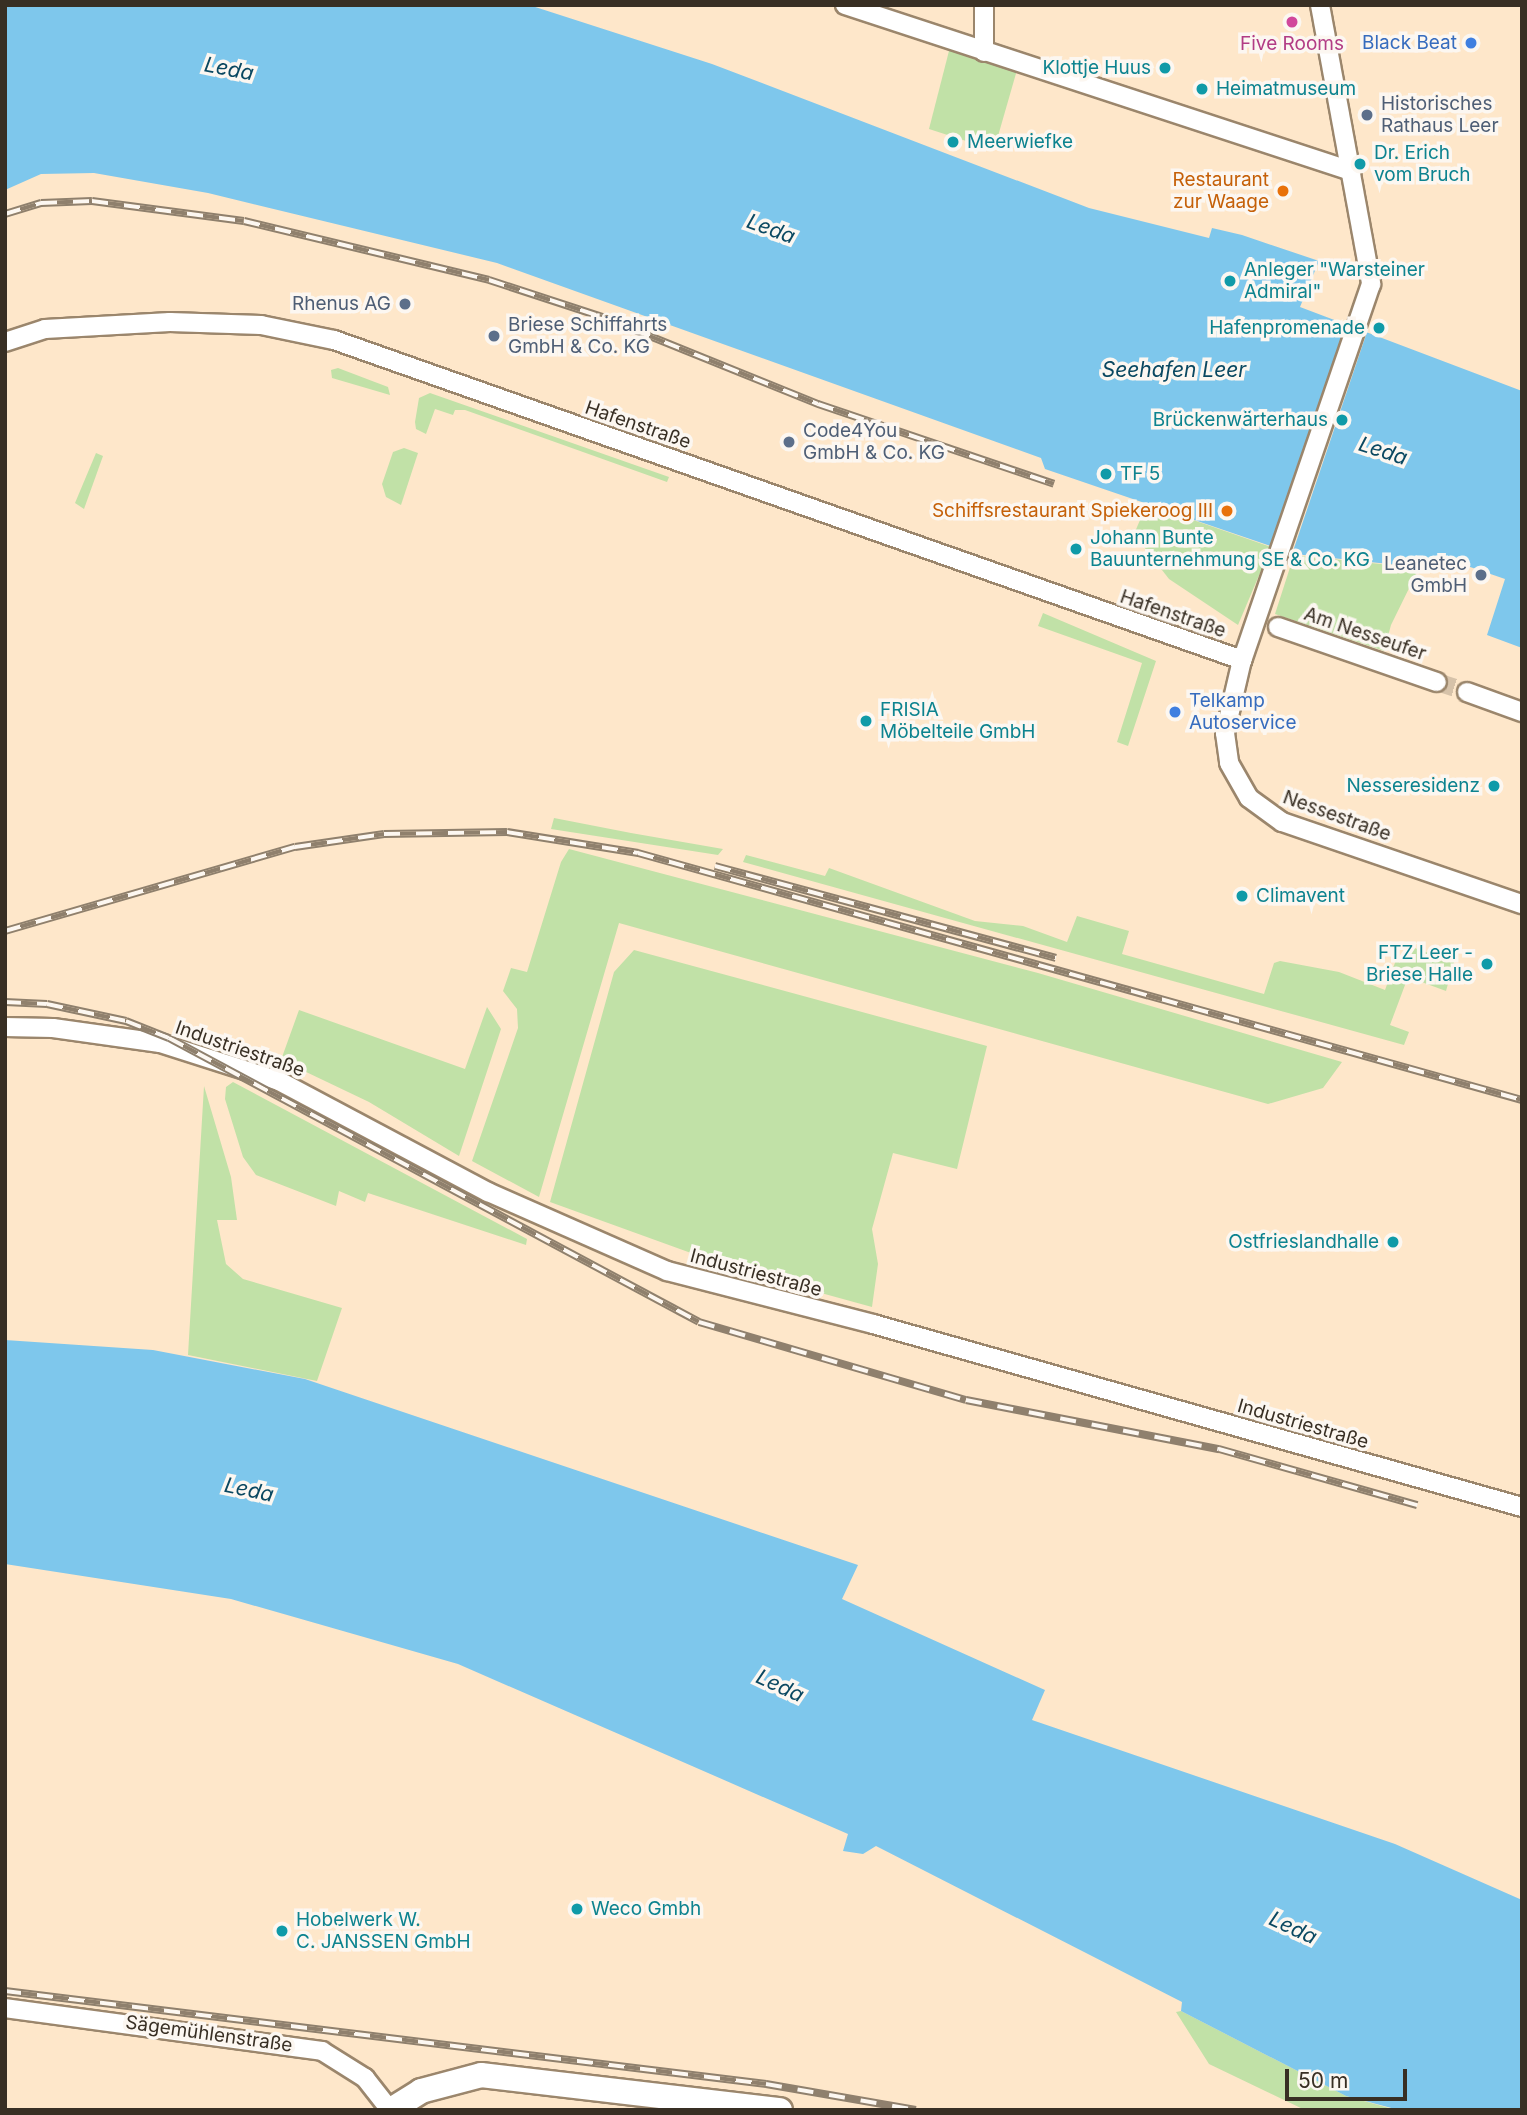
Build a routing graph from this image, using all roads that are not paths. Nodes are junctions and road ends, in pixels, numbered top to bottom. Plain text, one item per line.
1 (845, 5) edge
2 (984, 5) edge
3 (1321, 5) edge
4 (984, 52) junction
5 (1351, 171) junction
6 (5, 342) edge
7 (1278, 627) dead end
8 (1242, 660) junction
9 (1437, 682) tunnel mouth
10 (1467, 692) tunnel mouth
11 (1522, 712) edge
12 (1522, 904) edge
13 (5, 1027) edge
14 (1522, 1507) edge
15 (5, 2008) edge
16 (390, 2110) edge
17 (780, 2110) edge

1 - 4 street
2 - 4 street
3 - 5 street, Nessestraße
4 - 5 street
5 - 8 street, Nessestraße
6 - 8 street, Hafenstraße
7 - 9 street, Am Nesseufer
8 - 12 street, Nessestraße
10 - 11 street
13 - 14 street, Industriestraße
15 - 16 street, Sägemühlenstraße
16 - 17 street, Sägemühlenstraße

